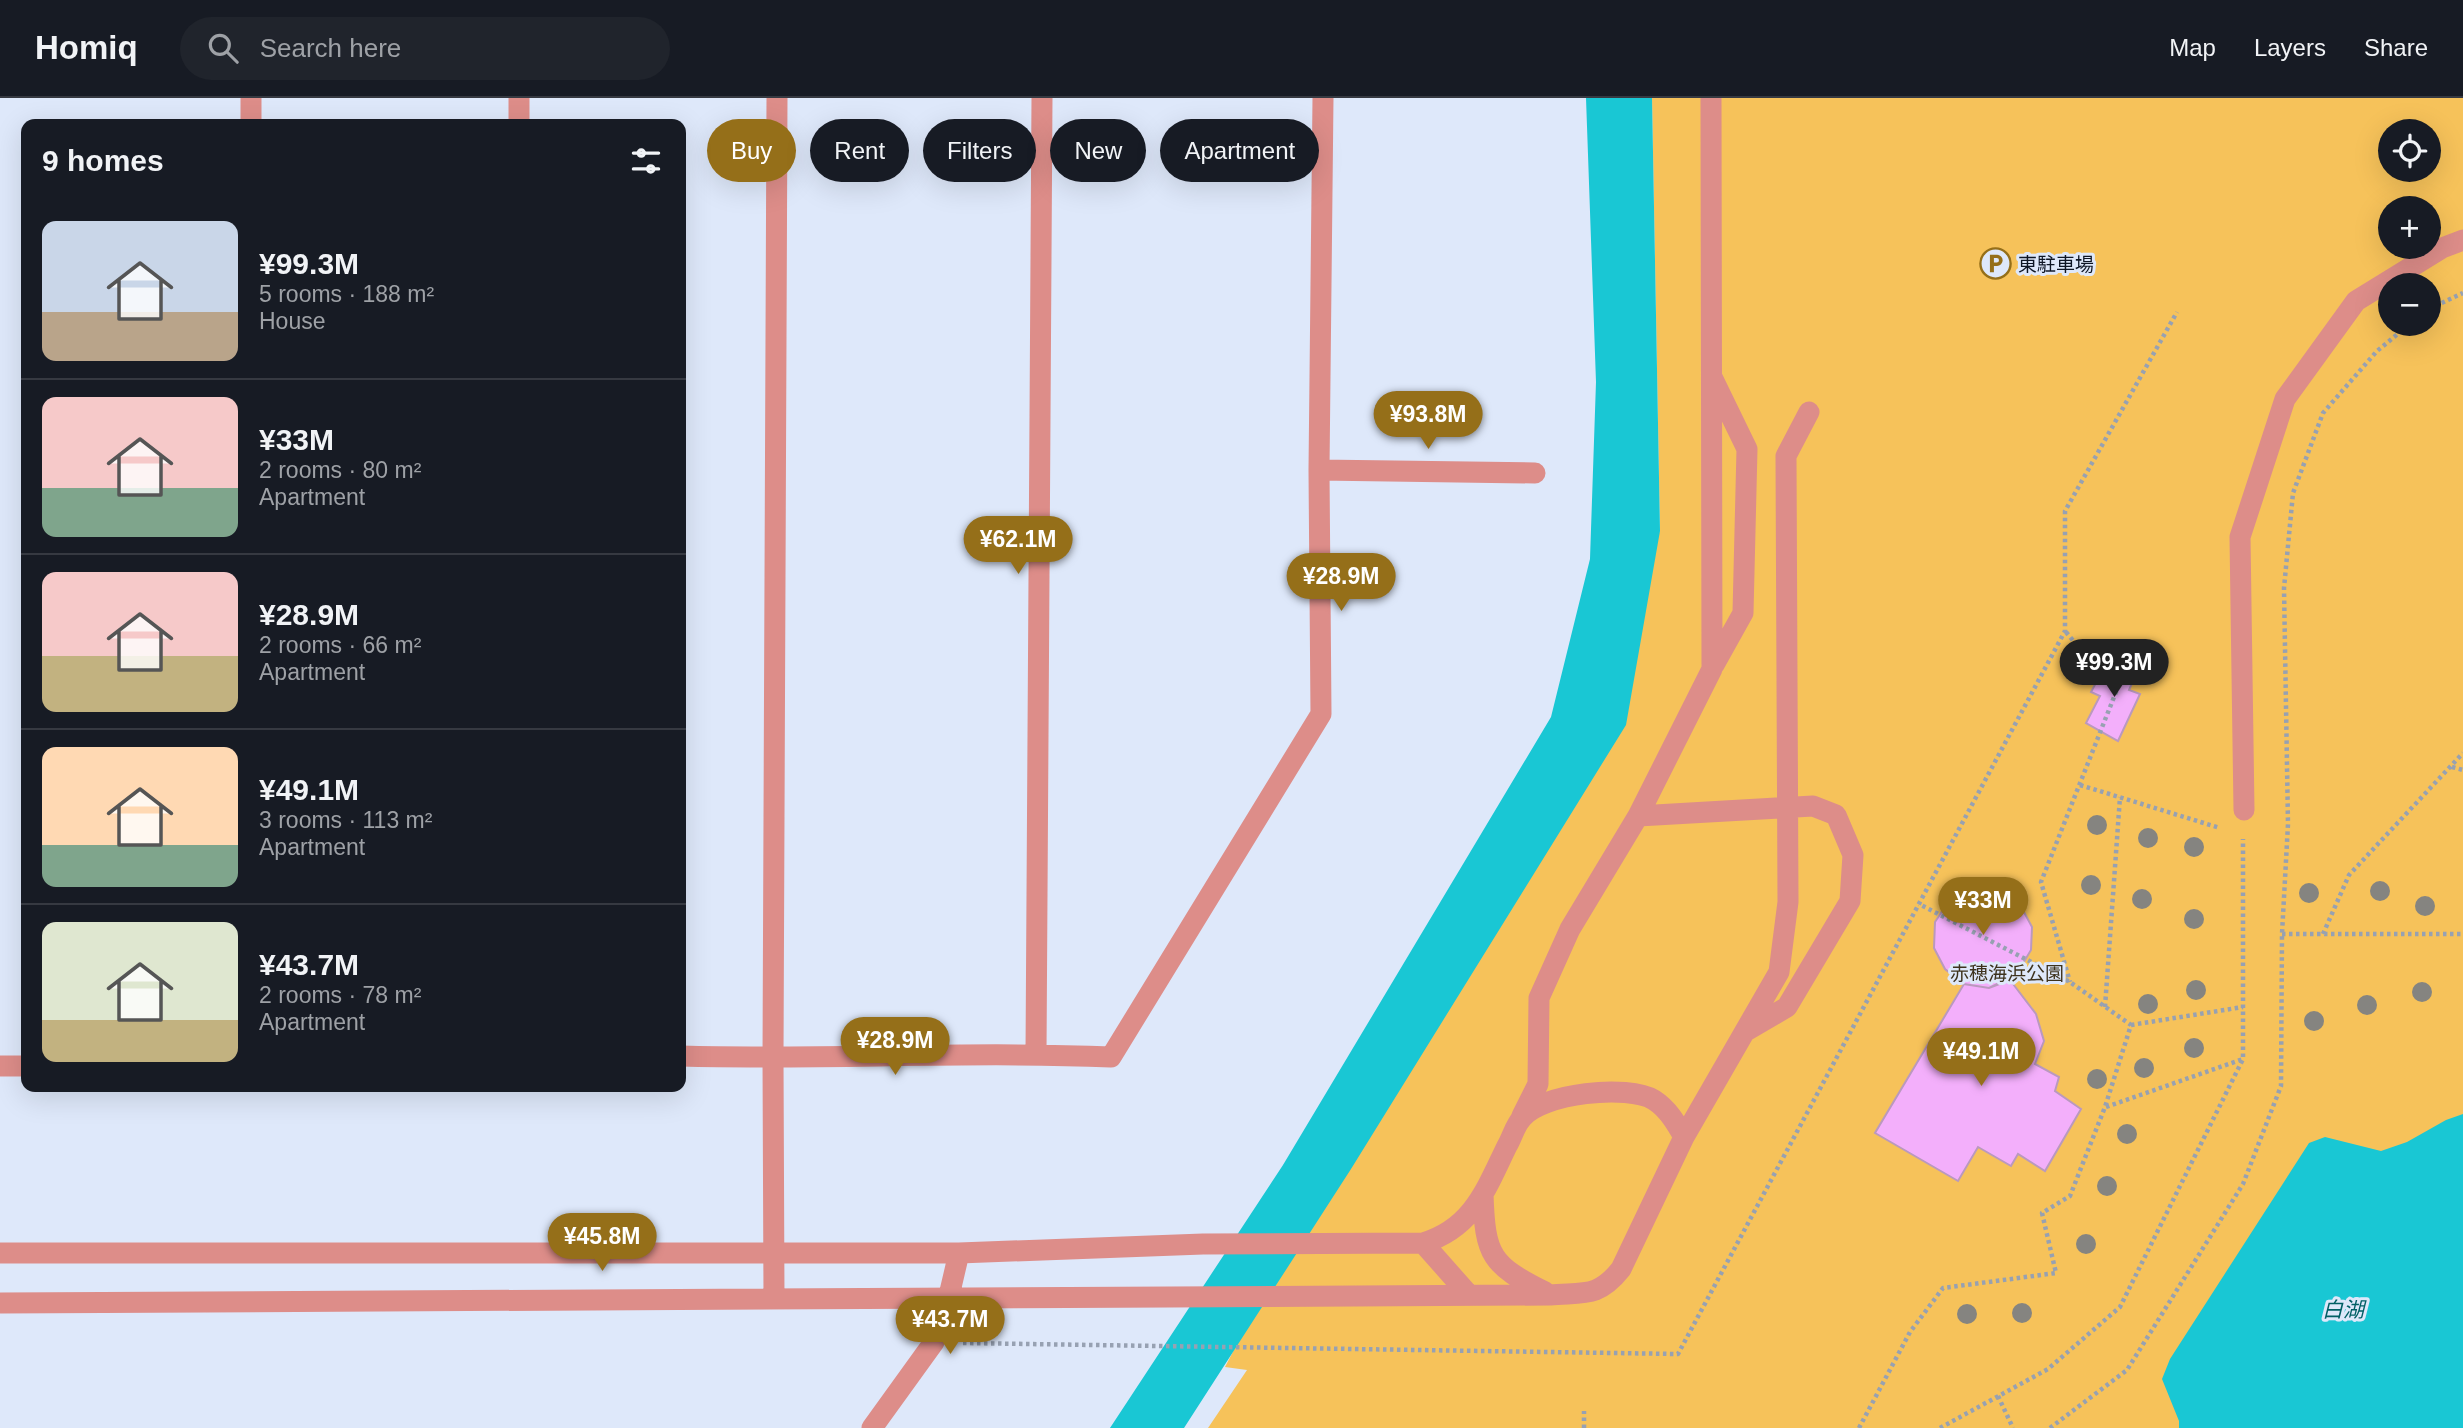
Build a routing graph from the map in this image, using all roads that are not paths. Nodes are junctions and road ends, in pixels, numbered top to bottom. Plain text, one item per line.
1 (251, 98) edge
2 (519, 98) edge
3 (777, 98) edge
4 (1042, 98) edge
5 (1323, 98) edge
6 (1710, 98) edge
7 (251, 119) edge
8 (519, 119) edge
9 (2463, 240) edge
10 (1710, 372) junction
11 (1810, 412) dead end
12 (1319, 470) junction
13 (1535, 473) dead end
14 (1712, 668) junction
15 (1786, 807) junction
16 (2244, 810) road end
17 (1638, 816) junction
18 (1742, 1033) junction
19 (1036, 1054) junction
20 (686, 1056) edge
21 (773, 1058) junction
22 (0, 1066) edge
23 (21, 1066) edge
24 (1522, 1118) junction
25 (1684, 1137) junction
26 (1483, 1195) junction
27 (1423, 1243) junction
28 (776, 1252) junction
29 (0, 1253) edge
30 (959, 1253) junction
31 (1469, 1295) junction
32 (1550, 1295) junction
33 (774, 1299) junction
34 (948, 1300) junction
35 (0, 1303) edge
36 (872, 1428) edge

1 - 7 street
2 - 8 street
3 - 21 street
4 - 19 street
5 - 12 street
6 - 10 street
9 - 16 street
10 - 14 street
10 - 14 street
11 - 15 street
12 - 13 street
12 - 19 street
14 - 17 street
15 - 17 street
15 - 18 street
15 - 18 street
17 - 24 street
18 - 25 street
19 - 21 street
20 - 21 street
21 - 28 street
22 - 23 street
24 - 25 street
24 - 26 street
25 - 32 street
26 - 27 street
26 - 32 street
27 - 30 street
27 - 31 street
28 - 29 street
28 - 30 street
28 - 33 street
30 - 34 street
31 - 32 street
31 - 34 street
33 - 34 street
33 - 35 street
34 - 36 street

